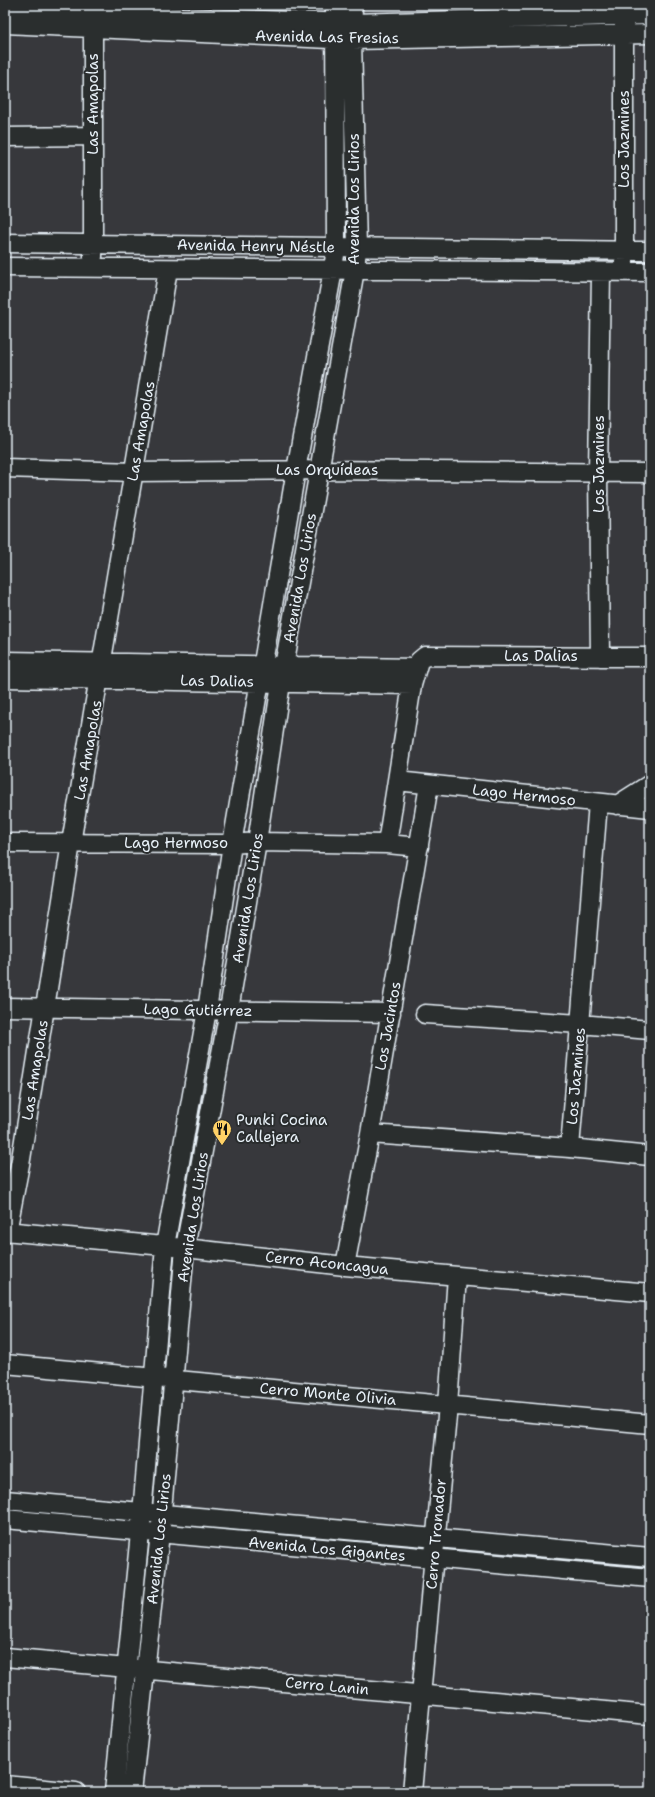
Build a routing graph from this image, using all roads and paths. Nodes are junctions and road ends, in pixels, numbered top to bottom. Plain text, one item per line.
1 (5, 8) edge
2 (624, 10) edge
3 (650, 15) edge
4 (93, 21) junction
5 (343, 22) edge
6 (5, 24) edge
7 (624, 34) junction
8 (650, 34) edge
9 (92, 136) junction
10 (5, 137) edge
11 (5, 243) edge
12 (93, 244) junction
13 (336, 248) junction
14 (357, 248) junction
15 (624, 251) junction
16 (650, 251) edge
17 (5, 267) edge
18 (93, 267) junction
19 (168, 269) junction
20 (333, 270) junction
21 (355, 270) junction
22 (601, 272) junction
23 (624, 272) junction
24 (650, 272) edge
25 (5, 468) edge
26 (296, 470) junction
27 (319, 470) junction
28 (134, 472) junction
29 (598, 473) junction
30 (650, 473) edge
31 (600, 656) junction
32 (650, 657) edge
33 (5, 661) edge
34 (101, 671) junction
35 (262, 674) junction
36 (283, 674) junction
37 (414, 677) junction
38 (5, 678) edge
39 (397, 781) junction
40 (650, 784) edge
41 (430, 785) junction
42 (598, 803) junction
43 (617, 805) junction
44 (650, 808) edge
45 (257, 842) junction
46 (5, 843) edge
47 (71, 843) junction
48 (232, 844) junction
49 (387, 844) junction
50 (419, 847) junction
51 (5, 1007) edge
52 (45, 1008) junction
53 (207, 1010) junction
54 (229, 1010) junction
55 (391, 1013) junction
56 (426, 1014) dead end
57 (580, 1024) junction
58 (650, 1030) edge
59 (370, 1134) junction
60 (570, 1148) junction
61 (650, 1156) edge
62 (13, 1158) edge
63 (6, 1232) edge
64 (165, 1246) junction
65 (185, 1248) junction
66 (345, 1266) junction
67 (457, 1276) junction
68 (650, 1293) edge
69 (5, 1364) edge
70 (155, 1378) junction
71 (174, 1380) junction
72 (448, 1405) junction
73 (650, 1424) edge
74 (5, 1500) edge
75 (142, 1513) junction
76 (161, 1515) junction
77 (5, 1519) edge
78 (141, 1531) junction
79 (160, 1533) junction
80 (436, 1539) junction
81 (650, 1557) edge
82 (434, 1559) junction
83 (650, 1578) edge
84 (5, 1657) edge
85 (127, 1668) junction
86 (145, 1670) junction
87 (420, 1694) junction
88 (650, 1715) edge
89 (5, 1785) edge
90 (76, 1792) edge
91 (114, 1792) edge
92 (132, 1792) edge
93 (412, 1792) edge

1 - 4 street, Avenida Las Fresias
2 - 3 street, Avenida Las Fresias
2 - 5 street, Avenida Las Fresias
2 - 7 street, Los Jazmines
4 - 5 street, Avenida Las Fresias
4 - 6 street, Avenida Las Fresias
4 - 9 street, Las Amapolas
5 - 7 street, Avenida Las Fresias
5 - 13 street, Avenida Los Lirios
5 - 14 street, Avenida Los Lirios
7 - 8 street, Avenida Las Fresias
7 - 15 street, Los Jazmines
9 - 10 street
9 - 12 street, Las Amapolas
11 - 12 street, Avenida Henry Néstle
12 - 13 street, Avenida Henry Néstle
12 - 18 street, Las Amapolas
13 - 14 street, Avenida Henry Néstle
13 - 20 street, Avenida Los Lirios
14 - 15 street, Avenida Henry Néstle
14 - 21 street, Avenida Los Lirios
15 - 16 street, Avenida Henry Néstle
15 - 23 street, Los Jazmines
17 - 18 street, Avenida Henry Néstle
18 - 19 street, Avenida Henry Néstle
19 - 20 street, Avenida Henry Néstle
19 - 28 street, Las Amapolas
20 - 21 street, Avenida Henry Néstle
20 - 26 street, Avenida Los Lirios
21 - 22 street, Avenida Henry Néstle
21 - 27 street, Avenida Los Lirios
22 - 23 street, Avenida Henry Néstle
22 - 29 street, Los Jazmines
23 - 24 street, Avenida Henry Néstle
25 - 28 street, Las Orquídeas
26 - 27 street, Las Orquídeas
26 - 28 street, Las Orquídeas
26 - 35 street, Avenida Los Lirios
27 - 29 street, Las Orquídeas
27 - 36 street, Avenida Los Lirios
28 - 34 street, Las Amapolas
29 - 30 street, Las Orquídeas
29 - 31 street, Los Jazmines
31 - 32 street, Las Dalias
31 - 37 street, Las Dalias
33 - 34 street, Las Dalias
34 - 35 street, Las Dalias
34 - 38 street, Las Dalias
34 - 47 street, Las Amapolas
35 - 36 street, Las Dalias
35 - 48 street, Avenida Los Lirios
36 - 37 street, Las Dalias
36 - 45 street, Avenida Los Lirios
37 - 39 street
39 - 41 street, Lago Hermoso
39 - 49 street
40 - 43 street
41 - 42 street, Lago Hermoso
41 - 50 street, Los Jacintos
42 - 43 street, Lago Hermoso
42 - 57 street, Los Jazmines
43 - 44 street, Lago Hermoso
45 - 48 street, Lago Hermoso
45 - 49 street, Lago Hermoso
45 - 54 street, Avenida Los Lirios
46 - 47 street, Lago Hermoso
47 - 48 street, Lago Hermoso
47 - 52 street, Las Amapolas
48 - 53 street, Avenida Los Lirios
49 - 50 street, Lago Hermoso
50 - 55 street, Los Jacintos
51 - 52 street, Lago Gutiérrez
52 - 53 street, Lago Gutiérrez
52 - 62 street, Las Amapolas
53 - 54 street, Lago Gutiérrez
53 - 64 street, Avenida Los Lirios
54 - 55 street, Lago Gutiérrez
54 - 65 street, Avenida Los Lirios
55 - 59 street, Los Jacintos
56 - 57 street
57 - 58 street
57 - 60 street, Los Jazmines
59 - 60 street
59 - 66 street, Los Jacintos
60 - 61 street
62 - 63 street, Las Amapolas
63 - 64 street, Cerro Aconcagua
64 - 65 street, Cerro Aconcagua
64 - 70 street, Avenida Los Lirios
65 - 66 street, Cerro Aconcagua
65 - 71 street, Avenida Los Lirios
66 - 67 street, Cerro Aconcagua
67 - 68 street, Cerro Aconcagua
67 - 72 street, Cerro Tronador
69 - 70 street, Cerro Monte Olivia
70 - 71 street, Cerro Monte Olivia
70 - 75 street, Avenida Los Lirios
71 - 72 street, Cerro Monte Olivia
71 - 76 street, Avenida Los Lirios
72 - 73 street, Cerro Monte Olivia
72 - 80 street, Cerro Tronador
74 - 75 street, Avenida Los Gigantes
75 - 76 street, Avenida Los Gigantes
75 - 78 street, Avenida Los Lirios
76 - 79 street, Avenida Los Lirios
76 - 80 street, Avenida Los Gigantes
77 - 78 street, Avenida Los Gigantes
78 - 79 street, Avenida Los Gigantes
78 - 85 street, Avenida Los Lirios
79 - 82 street, Avenida Los Gigantes
79 - 86 street, Avenida Los Lirios
80 - 81 street, Avenida Los Gigantes
80 - 82 street, Cerro Tronador
82 - 83 street, Avenida Los Gigantes
82 - 87 street, Cerro Tronador
84 - 85 street, Cerro Lanin
85 - 86 street, Cerro Lanin
85 - 91 street, Avenida Los Lirios
86 - 87 street, Cerro Lanin
86 - 92 street, Avenida Los Lirios
87 - 88 street, Cerro Lanin
87 - 93 street, Cerro Tronador
89 - 90 street

